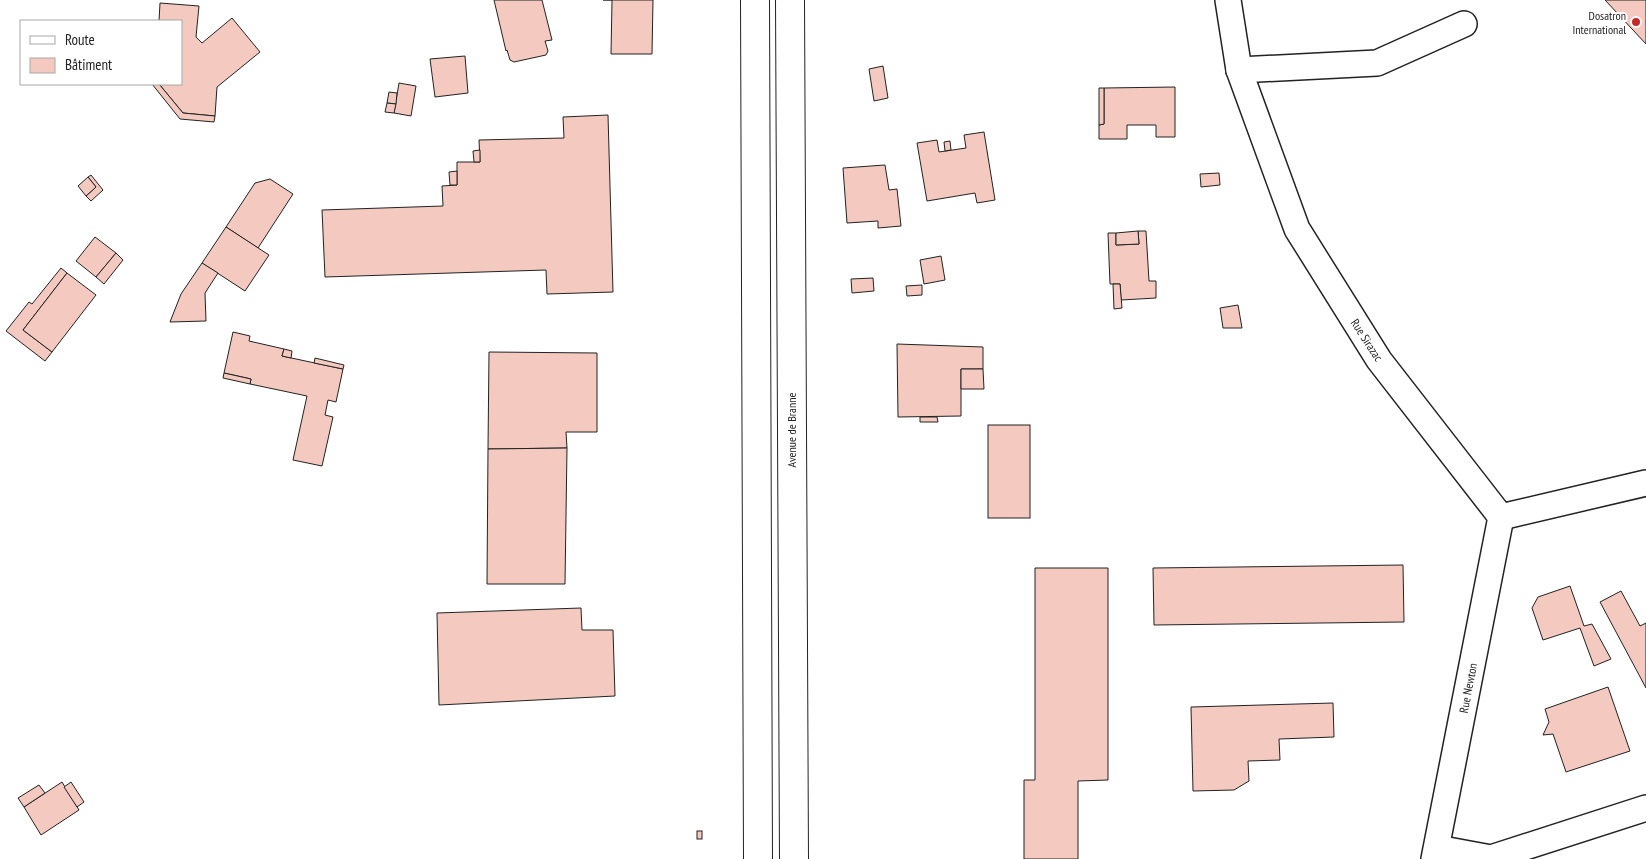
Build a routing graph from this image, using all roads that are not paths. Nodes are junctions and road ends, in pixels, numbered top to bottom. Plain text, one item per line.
1 (755, 0) edge
2 (790, 0) edge
3 (1228, 0) edge
4 (1464, 24) dead end
5 (1239, 70) junction
6 (1646, 483) edge
7 (1501, 517) junction
8 (1646, 808) edge
9 (1436, 853) edge
10 (758, 859) edge
11 (794, 859) edge

1 - 10 main road
2 - 11 main road, Avenue de Branne
3 - 5 street, Rue Sirazac
4 - 5 street
5 - 7 street, Rue Sirazac
6 - 7 street
7 - 9 street, Rue Newton
8 - 9 street

